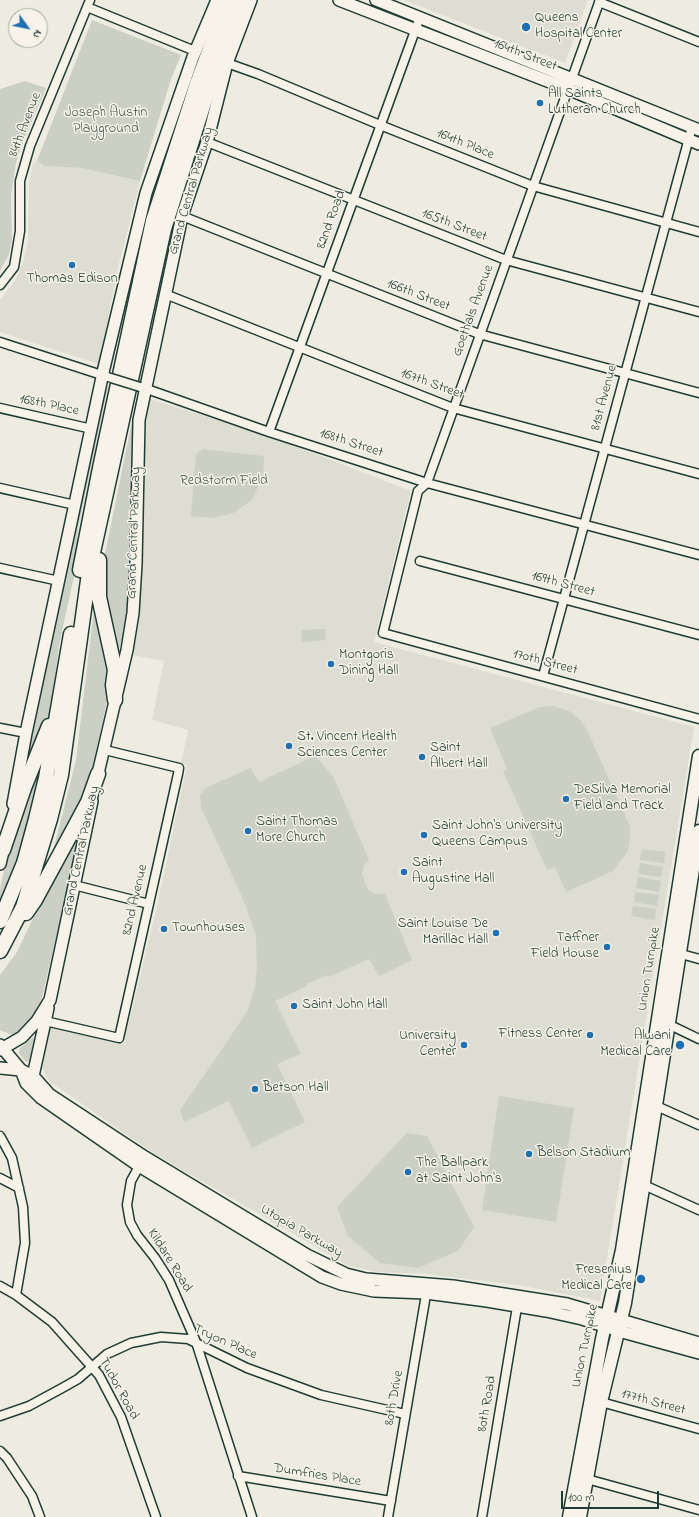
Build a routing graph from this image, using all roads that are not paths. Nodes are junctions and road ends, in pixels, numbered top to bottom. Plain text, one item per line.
1 (217, 0) edge
2 (228, 0) edge
3 (241, 0) edge
4 (251, 0) edge
5 (339, 0) edge
6 (376, 0) edge
7 (600, 1) edge
8 (89, 4) edge
9 (420, 17) junction
10 (416, 29) junction
11 (699, 42) edge
12 (195, 51) junction
13 (227, 63) junction
14 (572, 78) junction
15 (568, 89) junction
16 (380, 125) junction
17 (696, 129) edge
18 (207, 142) junction
19 (694, 142) edge
20 (533, 186) junction
21 (352, 201) junction
22 (182, 216) junction
23 (666, 223) junction
24 (699, 232) edge
25 (506, 260) junction
26 (326, 274) junction
27 (0, 286) edge
28 (165, 294) junction
29 (646, 298) junction
30 (699, 312) edge
31 (479, 334) junction
32 (0, 342) edge
33 (299, 348) junction
34 (625, 373) junction
35 (107, 377) junction
36 (143, 388) junction
37 (699, 393) edge
38 (0, 408) edge
39 (453, 408) junction
40 (92, 428) junction
41 (269, 432) junction
42 (605, 449) junction
43 (699, 474) edge
44 (427, 482) junction
45 (0, 488) edge
46 (75, 505) junction
47 (585, 524) junction
48 (99, 529) junction
49 (699, 555) edge
50 (420, 561) dead end
51 (0, 568) edge
52 (59, 581) junction
53 (564, 599) junction
54 (383, 633) joint
55 (699, 635) edge
56 (543, 676) junction
57 (59, 698) junction
58 (115, 700) junction
59 (699, 719) edge
60 (0, 728) edge
61 (26, 733) junction
62 (105, 750) junction
63 (699, 756) edge
64 (98, 774) junction
65 (699, 831) edge
66 (3, 850) junction
67 (0, 864) edge
68 (690, 876) edge
69 (74, 885) junction
70 (149, 904) junction
71 (0, 921) edge
72 (2, 948) edge
73 (681, 954) junction
74 (699, 959) edge
75 (50, 1000) junction
76 (45, 1021) junction
77 (670, 1025) junction
78 (699, 1039) edge
79 (1, 1048) edge
80 (0, 1068) edge
81 (21, 1070) junction
82 (33, 1076) junction
83 (644, 1101) junction
84 (656, 1106) junction
85 (699, 1125) edge
86 (0, 1136) edge
87 (142, 1161) junction
88 (0, 1178) edge
89 (644, 1185) junction
90 (19, 1188) junction
91 (699, 1210) edge
92 (0, 1286) edge
93 (427, 1288) junction
94 (16, 1295) junction
95 (518, 1295) junction
96 (518, 1306) junction
97 (606, 1321) junction
98 (619, 1325) junction
99 (196, 1342) junction
100 (698, 1346) edge
101 (92, 1366) junction
102 (601, 1402) junction
103 (405, 1414) junction
104 (0, 1416) edge
105 (699, 1429) edge
106 (0, 1451) edge
107 (238, 1476) junction
108 (587, 1479) junction
109 (391, 1501) junction
110 (699, 1510) edge
111 (568, 1514) edge
112 (40, 1517) edge
113 (156, 1517) edge
114 (252, 1517) edge
115 (388, 1517) edge
116 (482, 1517) edge
117 (580, 1517) edge

1 - 12 main road
2 - 57 highway, Grand Central Parkway
3 - 48 highway, Grand Central Parkway
4 - 13 main road, Grand Central Parkway
5 - 10 main road, 164th Street
6 - 9 main road, 164th Street
7 - 11 street
7 - 14 street, Goethals Avenue
8 - 12 street
8 - 27 street, 84th Avenue
9 - 10 street, 82nd Road
9 - 14 main road, 164th Street
10 - 15 main road, 164th Street
10 - 16 street, 82nd Road
12 - 35 main road
13 - 16 street, 164th Place
13 - 18 main road, Grand Central Parkway
14 - 15 street, Goethals Avenue
14 - 17 main road, 164th Street
15 - 19 main road, 164th Street
15 - 20 street, Goethals Avenue
16 - 20 street, 164th Place
16 - 21 street, 82nd Road
17 - 19 street, 81st Avenue
18 - 21 street, 165th Street
18 - 22 main road, Grand Central Parkway
19 - 23 street, 81st Avenue
20 - 23 street, 164th Place
20 - 25 street, Goethals Avenue
21 - 25 street, 165th Street
21 - 26 street, 82nd Road
22 - 26 street, 166th Street
22 - 28 main road, Grand Central Parkway
23 - 24 street, 164th Place
23 - 29 street, 81st Avenue
25 - 29 street, 165th Street
25 - 31 street, Goethals Avenue
26 - 31 street, 166th Street
26 - 33 street, 82nd Road
28 - 33 street, 167th Street
28 - 36 main road, Grand Central Parkway
29 - 30 street, 165th Street
29 - 34 street, 81st Avenue
31 - 34 street, 166th Street
31 - 39 street, Goethals Avenue
32 - 35 street, 168th Street
33 - 39 street, 167th Street
33 - 41 street, 82nd Road
34 - 37 street, 166th Street
34 - 42 street, 81st Avenue
35 - 36 street, 168th Street, bridge
35 - 40 main road
36 - 41 street, 168th Street
36 - 58 main road, Grand Central Parkway
38 - 40 street, 168th Place
39 - 42 street, 167th Street
39 - 44 street, Goethals Avenue
40 - 46 main road
41 - 44 street, 168th Street
42 - 43 street, 167th Street
42 - 47 street, 81st Avenue
44 - 47 street, 168th Street
44 - 54 street, Goethals Avenue
45 - 46 street
46 - 52 main road
47 - 49 street, 168th Street
47 - 53 street, 81st Avenue
48 - 58 highway
48 - 72 highway, Grand Central Parkway
50 - 53 street, 169th Street
51 - 52 street
52 - 61 main road
53 - 55 street, 169th Street
53 - 56 street, 81st Avenue
54 - 56 street, 170th Street
56 - 59 street, 170th Street
57 - 66 highway
57 - 71 highway, Grand Central Parkway
58 - 62 main road, Grand Central Parkway
60 - 61 street
61 - 66 main road
62 - 64 main road, Grand Central Parkway
62 - 70 street, 82nd Avenue
63 - 68 main road, Union Turnpike
64 - 69 main road, Grand Central Parkway
64 - 72 highway
65 - 68 main road, Union Turnpike
66 - 67 main road
68 - 73 main road, Union Turnpike
68 - 83 main road, Union Turnpike
69 - 70 street
69 - 75 main road, Grand Central Parkway
70 - 76 street, 82nd Avenue
73 - 74 street
73 - 77 main road, Union Turnpike
75 - 76 main road
75 - 79 main road, Grand Central Parkway
76 - 82 main road
77 - 78 street
77 - 84 main road, Union Turnpike
79 - 81 main road
80 - 81 main road
81 - 82 main road, Utopia Parkway
81 - 87 main road, Utopia Parkway
82 - 87 main road, Utopia Parkway
83 - 84 street
83 - 97 main road, Union Turnpike
84 - 85 street
84 - 89 main road, Union Turnpike
86 - 90 street
87 - 93 main road, Utopia Parkway
87 - 99 street, Kildare Road
88 - 90 street
89 - 91 street
89 - 98 main road, Union Turnpike
90 - 94 street
92 - 94 street, Tudor Road
93 - 95 main road, Utopia Parkway
93 - 96 main road, Utopia Parkway
93 - 103 street, 80th Drive
94 - 101 street, Tudor Road
95 - 96 street, 80th Road
95 - 97 main road, Utopia Parkway
96 - 97 main road, Utopia Parkway
96 - 116 street, 80th Road
97 - 98 main road, Utopia Parkway
97 - 111 main road, Union Turnpike
98 - 100 main road, Utopia Parkway
98 - 102 main road, Union Turnpike
99 - 101 street, Tryon Place
99 - 103 street, Tryon Place
99 - 107 street, Kildare Road
101 - 104 street, Tryon Place
101 - 113 street, Tudor Road
102 - 105 street, 177th Street
102 - 108 main road, Union Turnpike
103 - 109 street, 80th Drive
106 - 112 street
107 - 109 street, Dumfries Place
107 - 114 street, Kildare Road
108 - 110 street
108 - 117 main road, Union Turnpike
109 - 115 street, 80th Drive

